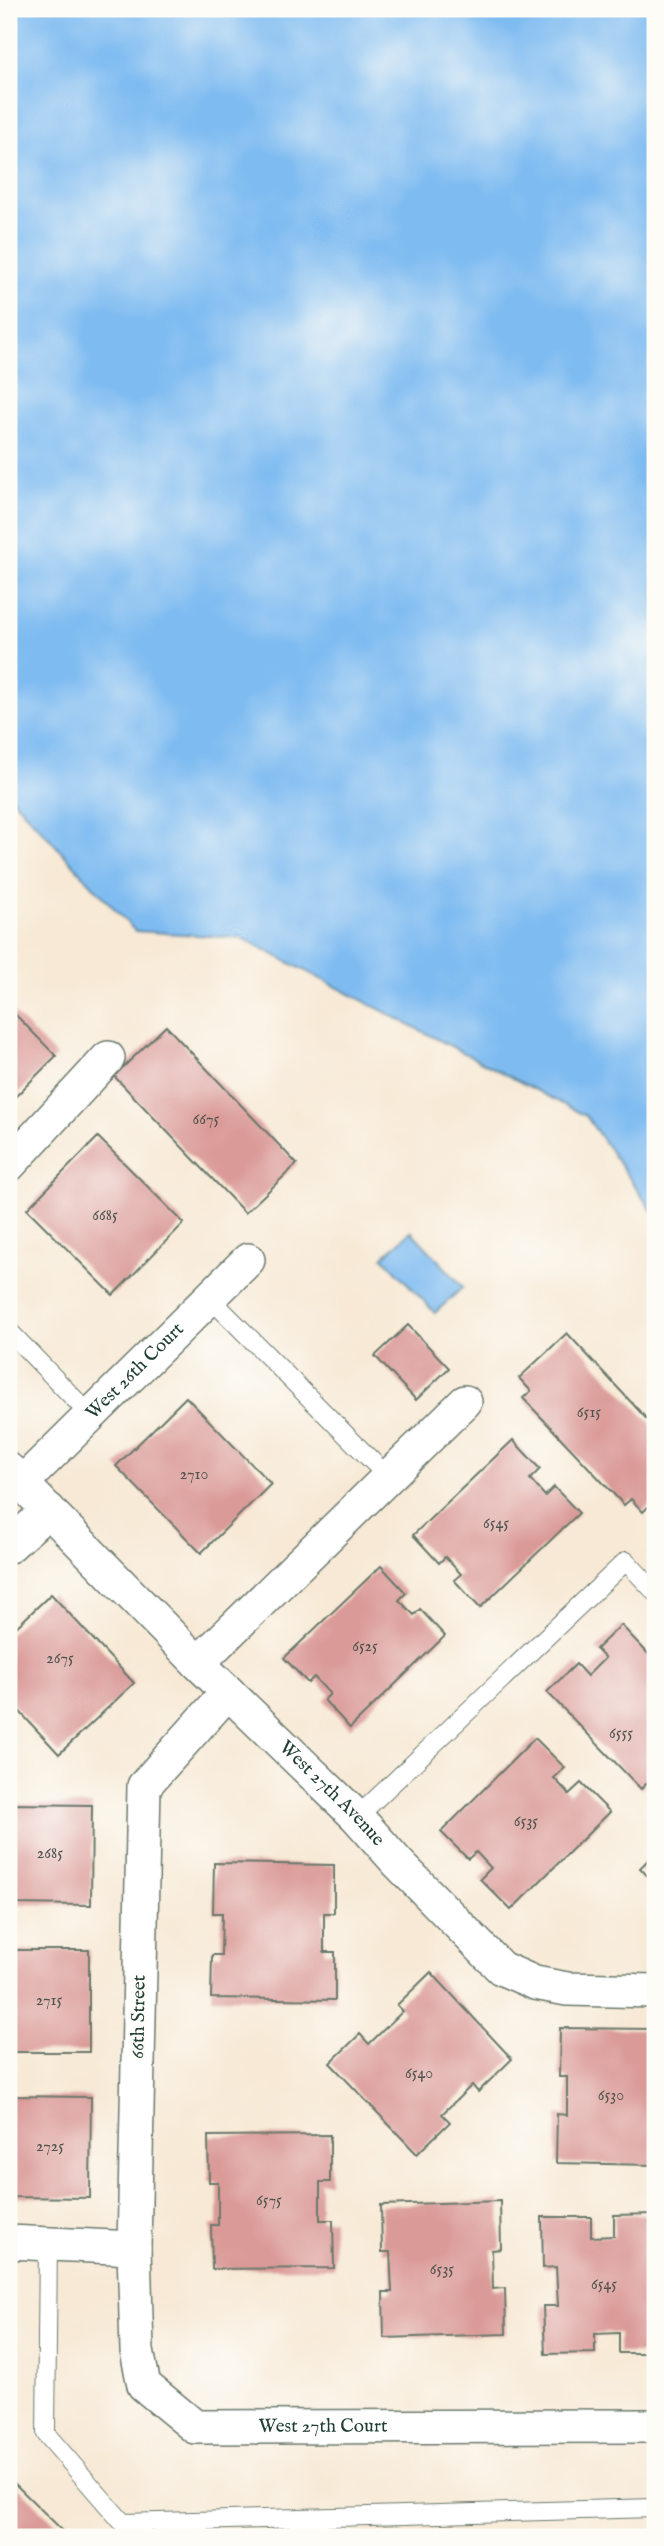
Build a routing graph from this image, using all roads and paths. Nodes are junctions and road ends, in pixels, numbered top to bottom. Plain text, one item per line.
1 (108, 1058) dead end
2 (9, 1165) edge
3 (248, 1260) dead end
4 (210, 1298) junction
5 (9, 1331) edge
6 (465, 1402) dead end
7 (90, 1415) junction
8 (15, 1477) edge
9 (388, 1477) junction
10 (49, 1510) junction
11 (9, 1546) edge
12 (655, 1592) edge
13 (198, 1663) junction
14 (228, 1692) junction
15 (357, 1817) junction
16 (655, 1991) edge
17 (9, 2242) edge
18 (48, 2244) junction
19 (134, 2248) junction
20 (655, 2426) edge
21 (655, 2508) edge

1 - 2 street
3 - 4 street, West 26th Court
4 - 7 street, West 26th Court
4 - 9 lane
5 - 7 lane
6 - 9 street
7 - 8 street, West 26th Court
8 - 10 street, West 27th Avenue
9 - 13 street
10 - 11 street
10 - 13 street, West 27th Avenue
12 - 15 lane
13 - 14 street, West 27th Avenue
14 - 15 street, West 27th Avenue
14 - 19 street, 66th Street
15 - 16 street, West 27th Avenue
17 - 18 street
18 - 19 street
18 - 21 lane
19 - 20 street, West 27th Court

